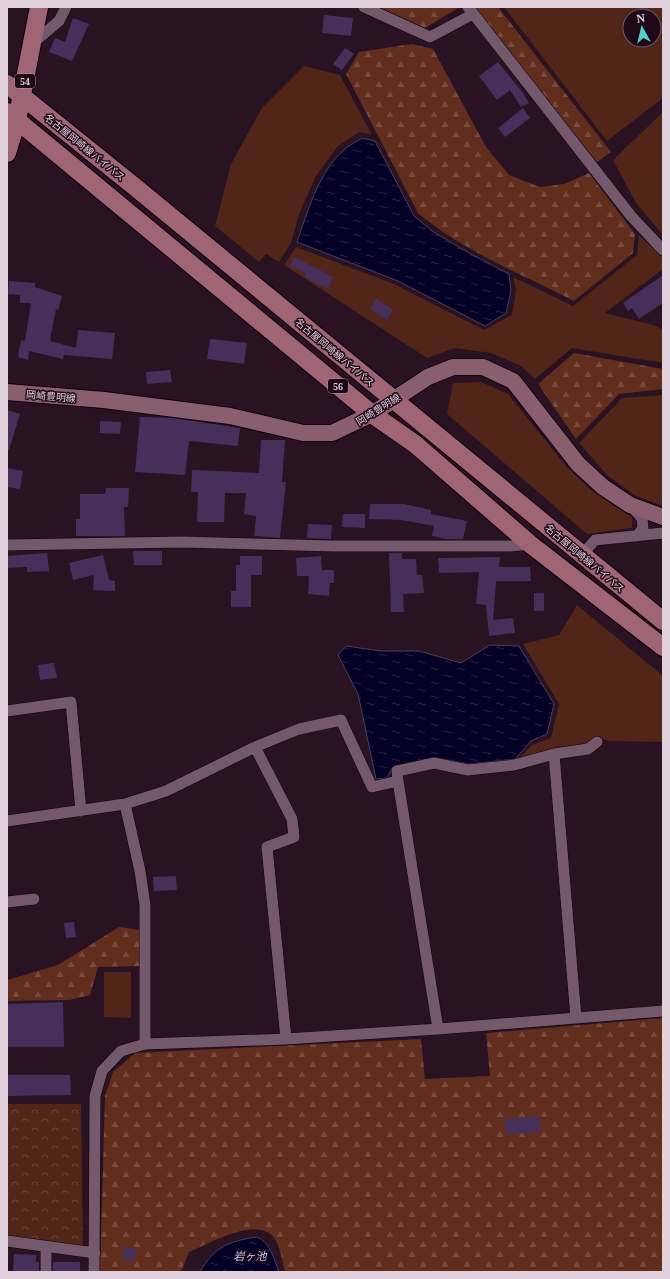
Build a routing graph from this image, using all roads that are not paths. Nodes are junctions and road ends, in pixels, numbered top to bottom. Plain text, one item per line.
1 (39, 7) edge
2 (66, 7) edge
3 (364, 7) edge
4 (470, 10) edge
5 (33, 43) junction
6 (7, 84) edge
7 (22, 96) junction
8 (12, 116) edge
9 (7, 153) edge
10 (663, 250) edge
11 (7, 392) edge
12 (393, 400) junction
13 (372, 414) junction
14 (630, 505) junction
15 (663, 517) edge
16 (663, 533) edge
17 (637, 536) junction
18 (530, 544) junction
19 (7, 545) edge
20 (582, 555) junction
21 (663, 621) edge
22 (663, 647) edge
23 (7, 711) edge
24 (597, 742) dead end
25 (255, 747) junction
26 (554, 754) junction
27 (398, 781) junction
28 (125, 804) junction
29 (81, 811) junction
30 (7, 821) edge
31 (34, 899) dead end
32 (7, 902) edge
33 (663, 1011) edge
34 (576, 1018) junction
35 (438, 1030) junction
36 (286, 1039) junction
37 (145, 1044) junction
38 (7, 1241) edge
39 (46, 1247) junction
40 (95, 1254) junction
41 (46, 1272) edge
42 (94, 1272) edge

1 - 5 main road, 54
2 - 5 street
3 - 4 street
4 - 10 street
5 - 7 main road, 54
6 - 7 main road, 名古屋岡崎線バイパス / 56
7 - 8 main road, 54
7 - 12 main road, 名古屋岡崎線バイパス / 56
8 - 9 main road, 54
8 - 13 main road, 56
11 - 13 main road, 岡崎豊明線
12 - 13 main road, 岡崎豊明線
12 - 14 main road, 岡崎豊明線
12 - 20 main road, 名古屋岡崎線バイパス / 56
13 - 18 main road, 56
14 - 15 main road, 岡崎豊明線
14 - 17 street
16 - 17 street
17 - 20 street
18 - 19 street
18 - 22 main road, 56
20 - 21 main road, 名古屋岡崎線バイパス / 56
23 - 29 street
24 - 26 street
25 - 27 street
25 - 28 street
25 - 36 street
26 - 27 street
26 - 34 street
27 - 35 street
28 - 29 street
28 - 37 street
29 - 30 street
31 - 32 street
33 - 34 street
34 - 35 street
35 - 36 street
36 - 37 street
37 - 40 street
38 - 39 street
39 - 40 street
39 - 41 street
40 - 42 street

